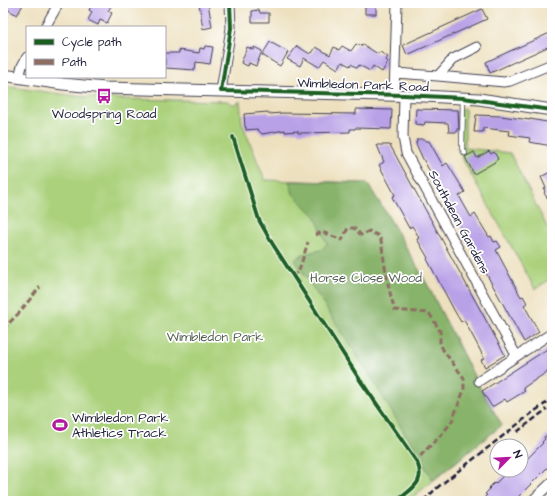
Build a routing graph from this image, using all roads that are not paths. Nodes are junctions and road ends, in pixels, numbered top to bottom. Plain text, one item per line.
1 (59, 3) edge
2 (230, 3) edge
3 (397, 3) edge
4 (46, 26) edge
5 (477, 47) dead end
6 (26, 59) edge
7 (552, 64) edge
8 (395, 73) junction
9 (3, 75) edge
10 (438, 76) junction
11 (19, 77) junction
12 (221, 90) junction
13 (399, 95) junction
14 (463, 98) junction
15 (552, 110) edge
16 (465, 153) dead end
17 (552, 333) edge
18 (516, 355) junction
19 (479, 381) dead end
20 (552, 482) edge
21 (532, 501) edge

1 - 4 street
2 - 12 street
3 - 8 street, Southdean Gardens
5 - 10 street
6 - 11 street
7 - 10 street
8 - 10 street
8 - 13 street, Southdean Gardens
9 - 11 street, Wimbledon Park Road
11 - 12 street, Wimbledon Park Road
12 - 13 street, Wimbledon Park Road
13 - 14 street, Wimbledon Park Road
13 - 18 street, Southdean Gardens
14 - 15 street, Wimbledon Park Road
14 - 16 lane
17 - 18 street
18 - 19 street
20 - 21 street

